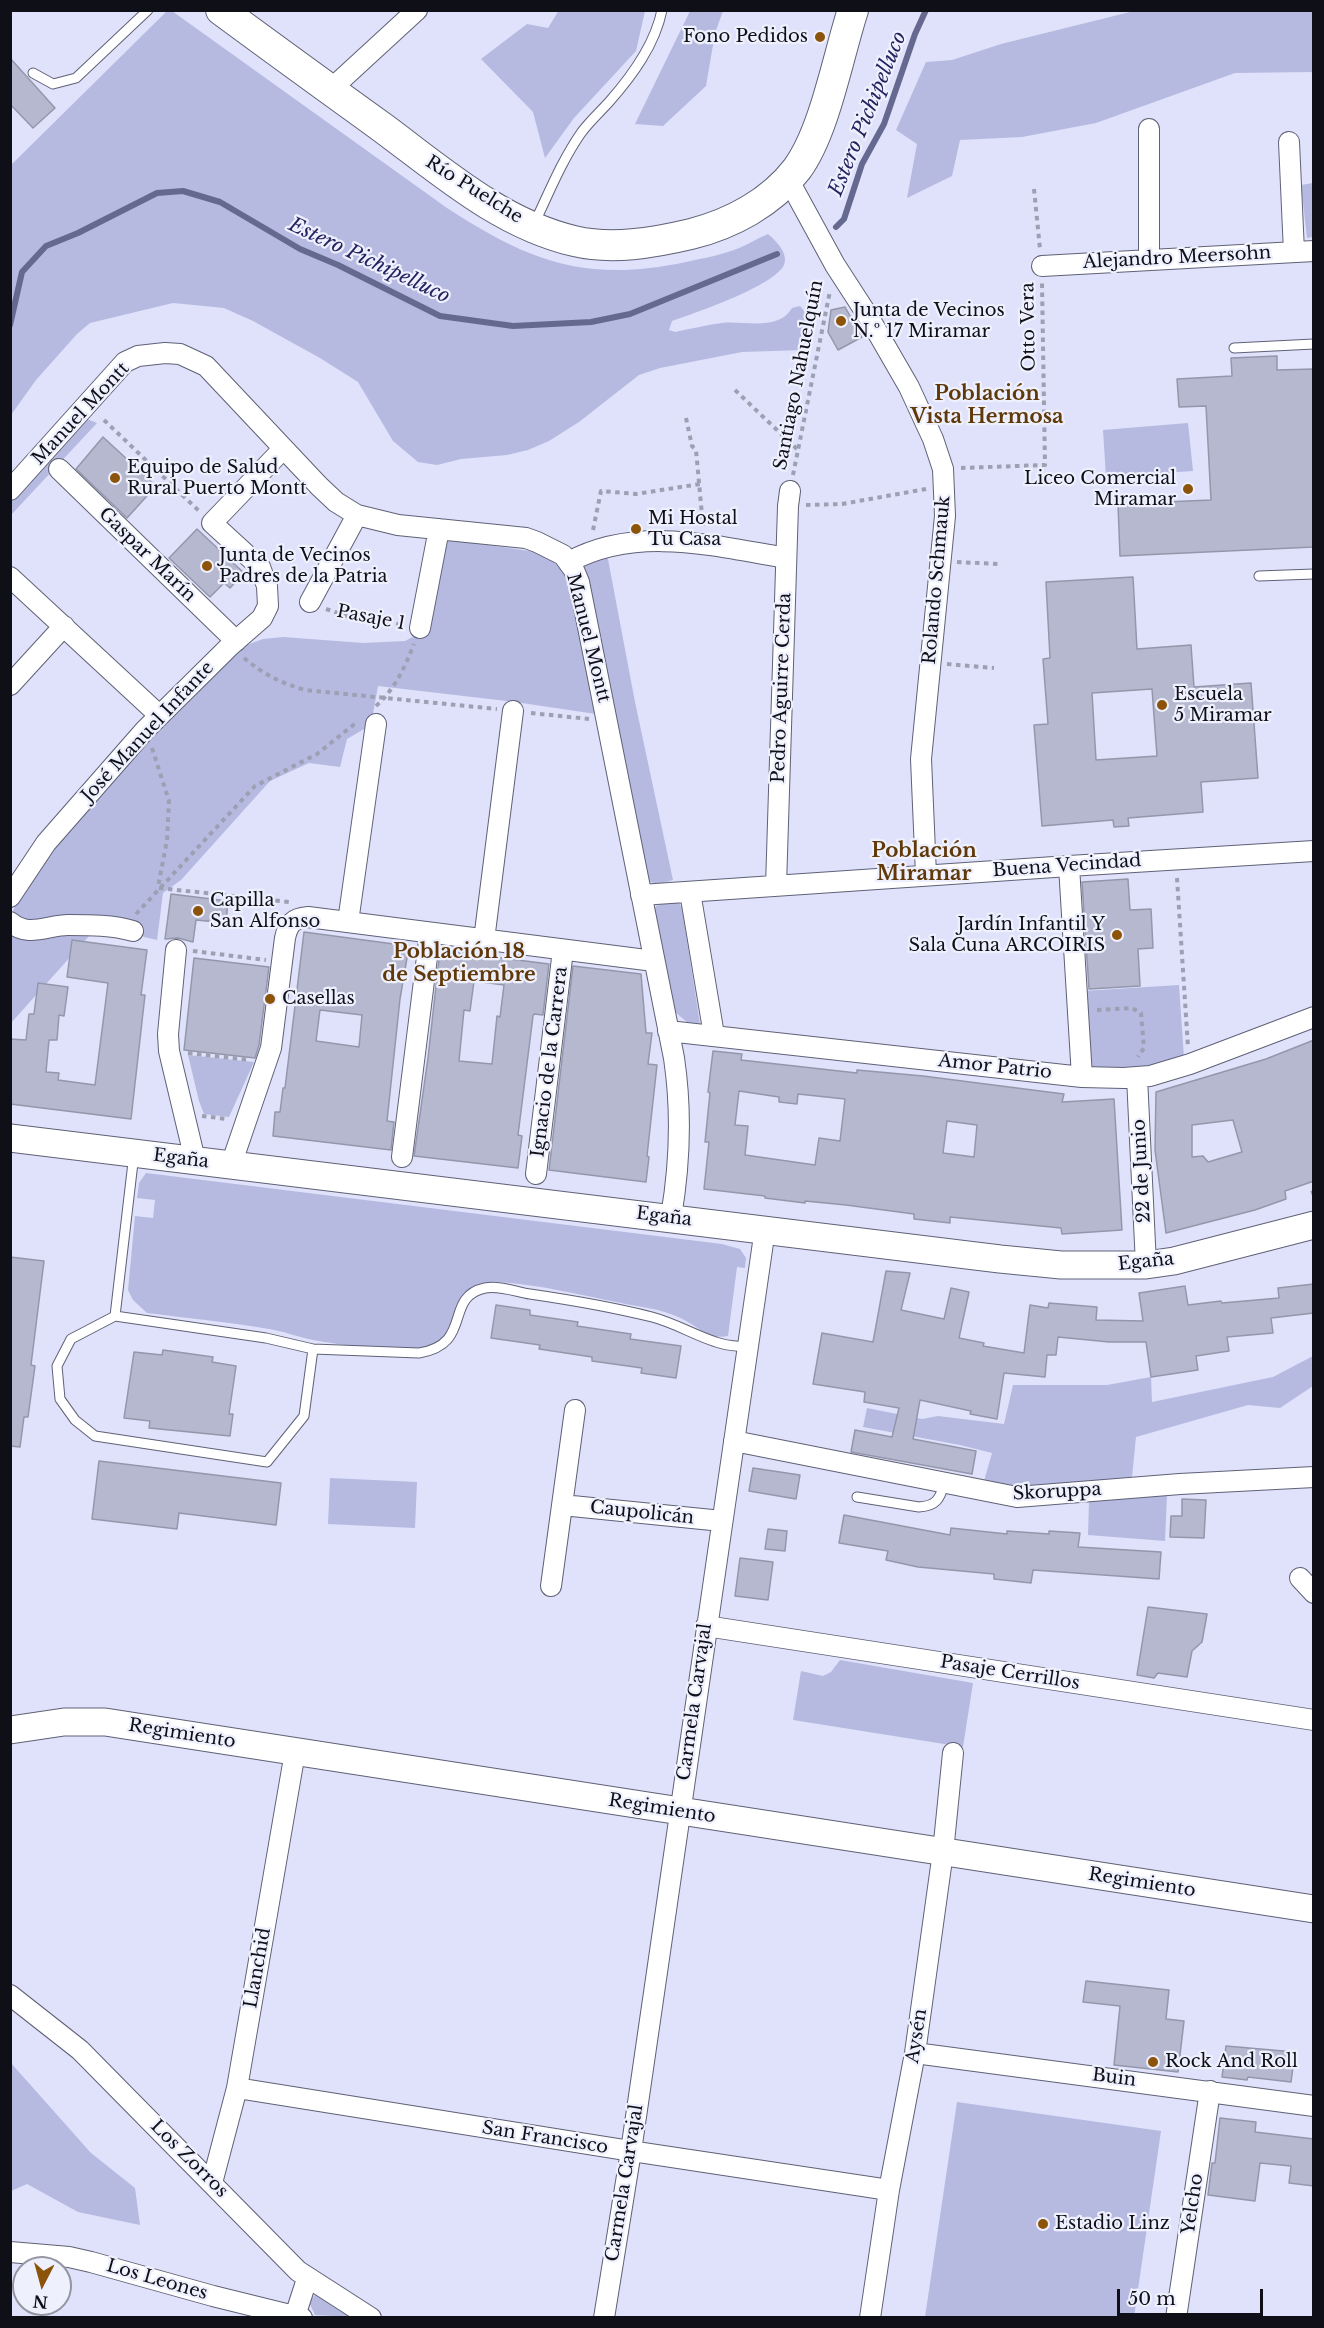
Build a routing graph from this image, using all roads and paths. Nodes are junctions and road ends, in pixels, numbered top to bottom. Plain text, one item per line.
1 (148, 10) edge
2 (221, 10) edge
3 (417, 10) edge
4 (662, 10) edge
5 (853, 10) edge
6 (33, 73) dead end
7 (330, 90) junction
8 (1149, 129) dead end
9 (1289, 142) dead end
10 (788, 180) junction
11 (1034, 189) dead end
12 (533, 227) junction
13 (1304, 251) edge
14 (1149, 260) junction
15 (835, 265) junction
16 (1041, 266) junction
17 (1314, 344) edge
18 (1234, 348) dead end
19 (735, 390) dead end
20 (686, 418) dead end
21 (105, 420) dead end
22 (283, 449) junction
23 (798, 451) junction
24 (59, 469) dead end
25 (944, 477) junction
26 (700, 484) junction
27 (10, 490) edge
28 (789, 498) junction
29 (357, 515) junction
30 (212, 523) junction
31 (439, 530) junction
32 (593, 530) dead end
33 (704, 545) junction
34 (786, 558) junction
35 (941, 561) junction
36 (569, 562) junction
37 (998, 564) dead end
38 (1314, 574) edge
39 (1259, 576) dead end
40 (10, 577) edge
41 (310, 602) joint
42 (64, 626) junction
43 (420, 628) junction
44 (233, 643) junction
45 (973, 666) dead end
46 (994, 668) dead end
47 (10, 685) edge
48 (387, 697) junction
49 (513, 711) dead end
50 (159, 715) junction
51 (370, 717) junction
52 (145, 730) junction
53 (1314, 851) edge
54 (1175, 859) junction
55 (1069, 866) junction
56 (926, 876) junction
57 (776, 886) junction
58 (158, 888) junction
59 (690, 892) junction
60 (640, 896) junction
61 (10, 897) edge
62 (294, 903) dead end
63 (10, 922) edge
64 (348, 922) junction
65 (126, 929) joint
66 (430, 933) junction
67 (484, 940) junction
68 (176, 950) joint
69 (563, 950) junction
70 (654, 961) junction
71 (282, 962) junction
72 (1078, 1010) junction
73 (1314, 1017) edge
74 (668, 1030) junction
75 (714, 1035) junction
76 (183, 1052) dead end
77 (259, 1061) dead end
78 (1190, 1064) junction
79 (1136, 1068) junction
80 (1082, 1077) junction
81 (202, 1116) dead end
82 (231, 1119) dead end
83 (10, 1138) edge
84 (135, 1153) junction
85 (402, 1156) dead end
86 (195, 1160) junction
87 (231, 1165) junction
88 (536, 1174) dead end
89 (670, 1218) junction
90 (1314, 1225) edge
91 (765, 1229) junction
92 (1146, 1265) junction
93 (115, 1316) junction
94 (747, 1347) junction
95 (313, 1349) junction
96 (575, 1410) dead end
97 (734, 1441) junction
98 (1314, 1477) edge
99 (944, 1484) junction
100 (857, 1497) dead end
101 (562, 1505) junction
102 (722, 1521) junction
103 (1300, 1578) dead end
104 (551, 1586) dead end
105 (1314, 1593) edge
106 (706, 1626) junction
107 (1314, 1720) edge
108 (10, 1730) edge
109 (295, 1752) junction
110 (954, 1753) dead end
111 (679, 1811) junction
112 (943, 1852) junction
113 (1314, 1910) edge
114 (10, 1995) edge
115 (915, 2053) junction
116 (237, 2088) junction
117 (1210, 2091) junction
118 (1314, 2106) edge
119 (631, 2151) junction
120 (212, 2183) junction
121 (889, 2190) junction
122 (10, 2252) edge
123 (307, 2278) junction
124 (299, 2317) edge
125 (371, 2318) edge
126 (604, 2318) edge
127 (870, 2318) edge
128 (1176, 2318) edge

1 - 6 lane
2 - 7 main road, Río Puelche
3 - 7 street
4 - 12 lane
5 - 10 main road, Río Puelche
7 - 12 main road, Río Puelche
8 - 14 street
9 - 13 street
10 - 12 main road, Río Puelche
10 - 15 street, Rolando Schmauk
11 - 16 path, Otto Vera
13 - 14 street, Alejandro Meersohn
14 - 16 street, Alejandro Meersohn
15 - 23 path, Santiago Nahuelquín
15 - 25 street, Rolando Schmauk
16 - 25 path, Otto Vera
17 - 18 lane
19 - 23 path
20 - 26 path
21 - 30 path
22 - 27 street, Manuel Montt
22 - 29 street, Manuel Montt
22 - 30 street
23 - 28 path, Santiago Nahuelquín
24 - 44 street, Gaspar Marín
25 - 28 path
25 - 35 street, Rolando Schmauk
26 - 32 path
26 - 33 path
28 - 34 street, Pedro Aguirre Cerda
29 - 31 street, Manuel Montt
29 - 41 street
30 - 44 street, José Manuel Infante
31 - 36 street, Manuel Montt
31 - 43 street
33 - 34 street
33 - 36 street
34 - 57 street, Pedro Aguirre Cerda
35 - 37 path
35 - 56 street, Rolando Schmauk
36 - 60 street, Manuel Montt
38 - 39 lane
40 - 42 street
41 - 43 path, Pasaje 1
42 - 47 street
42 - 50 street
43 - 48 path
44 - 48 path
44 - 50 street, José Manuel Infante
45 - 46 path
48 - 51 path
49 - 67 street
50 - 52 street, José Manuel Infante
51 - 58 path
51 - 64 street
52 - 58 path
52 - 61 street, José Manuel Infante
53 - 54 street, Buena Vecindad
54 - 55 street, Buena Vecindad
54 - 78 path
55 - 56 street, Buena Vecindad
55 - 72 street
56 - 57 street, Buena Vecindad
57 - 59 street, Buena Vecindad
58 - 62 path
58 - 65 path
59 - 60 street, Buena Vecindad
59 - 75 street
60 - 70 street, Manuel Montt
63 - 65 street
64 - 66 street
64 - 71 street
66 - 67 street
66 - 85 street
67 - 69 street
68 - 71 path
68 - 86 street
69 - 70 street
69 - 88 street, Ignacio de la Carrera
70 - 74 street, Manuel Montt
71 - 87 street
72 - 79 path
72 - 80 street
73 - 78 street, Amor Patrio
74 - 75 street, Amor Patrio
74 - 89 street, Manuel Montt
75 - 80 street, Amor Patrio
76 - 77 path
78 - 79 street, Amor Patrio
79 - 80 street, Amor Patrio
79 - 92 street, 22 de Junio
81 - 82 path
83 - 84 main road, Egaña
84 - 86 main road, Egaña
84 - 93 lane
86 - 87 main road, Egaña
87 - 89 main road, Egaña
89 - 91 main road, Egaña
90 - 92 main road, Egaña
91 - 92 main road, Egaña
91 - 94 street, Carmela Carvajal
93 - 95 lane
93 - 95 lane
94 - 95 lane
94 - 97 street, Carmela Carvajal
96 - 101 street
97 - 99 street, Skoruppa
97 - 102 street, Carmela Carvajal
98 - 99 street, Skoruppa
99 - 100 lane
101 - 102 street, Caupolicán
101 - 104 street
102 - 106 street, Carmela Carvajal
103 - 105 street
106 - 107 street, Pasaje Cerrillos
106 - 111 street, Carmela Carvajal
108 - 109 main road, Regimiento
109 - 111 main road, Regimiento
109 - 116 street, Llanchid
110 - 112 street, Aysén
111 - 112 main road, Regimiento
111 - 119 street, Carmela Carvajal
112 - 113 main road, Regimiento
112 - 115 street, Aysén
114 - 120 street, Los Zorros
115 - 117 street, Buin
115 - 121 street, Aysén
116 - 119 street, San Francisco
116 - 120 street, Llanchid
117 - 118 street, Buin
117 - 128 street, Yelcho
119 - 121 street, San Francisco
119 - 126 street, Carmela Carvajal
120 - 123 street, Los Zorros
121 - 127 street, Aysén
122 - 124 street, Los Leones
123 - 124 street
123 - 125 street, Los Zorros

